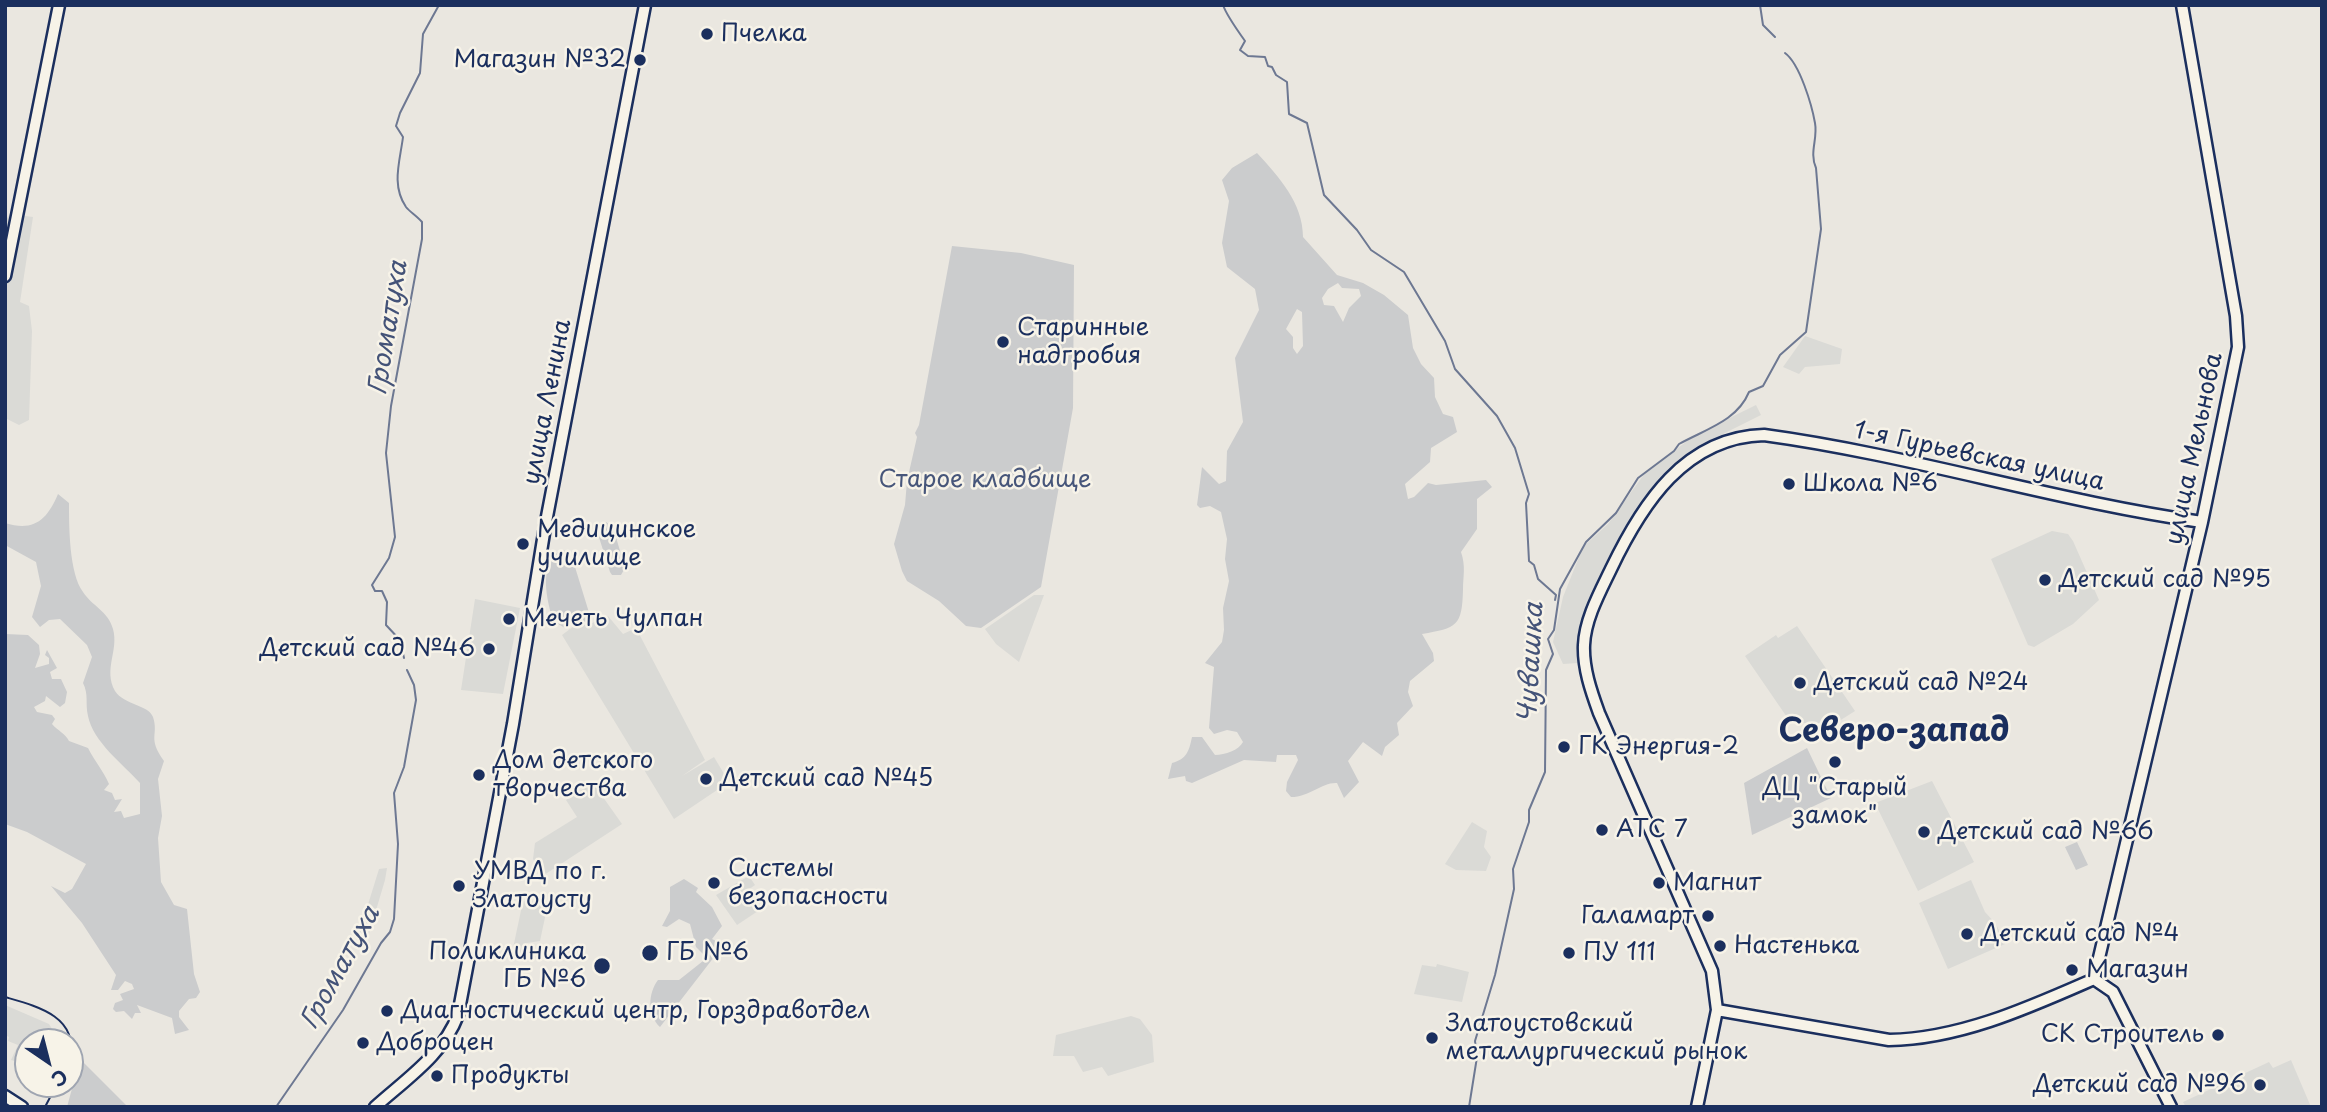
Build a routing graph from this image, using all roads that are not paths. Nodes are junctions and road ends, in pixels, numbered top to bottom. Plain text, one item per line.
1 (59, 5) edge
2 (645, 5) edge
3 (2182, 5) edge
4 (5, 276) edge
5 (2202, 522) junction
6 (2094, 979) junction
7 (1717, 1010) junction
8 (5, 1096) edge
9 (22, 1107) edge
10 (374, 1107) edge
11 (1697, 1107) edge
12 (2171, 1107) edge

1 - 4 main road
2 - 10 main road, улица Ленина
3 - 5 main road, улица Мельнова
5 - 6 main road, улица Мельнова
5 - 7 main road, 1-я Гурьевская улица
6 - 7 main road
6 - 12 main road
7 - 11 main road
8 - 9 main road

